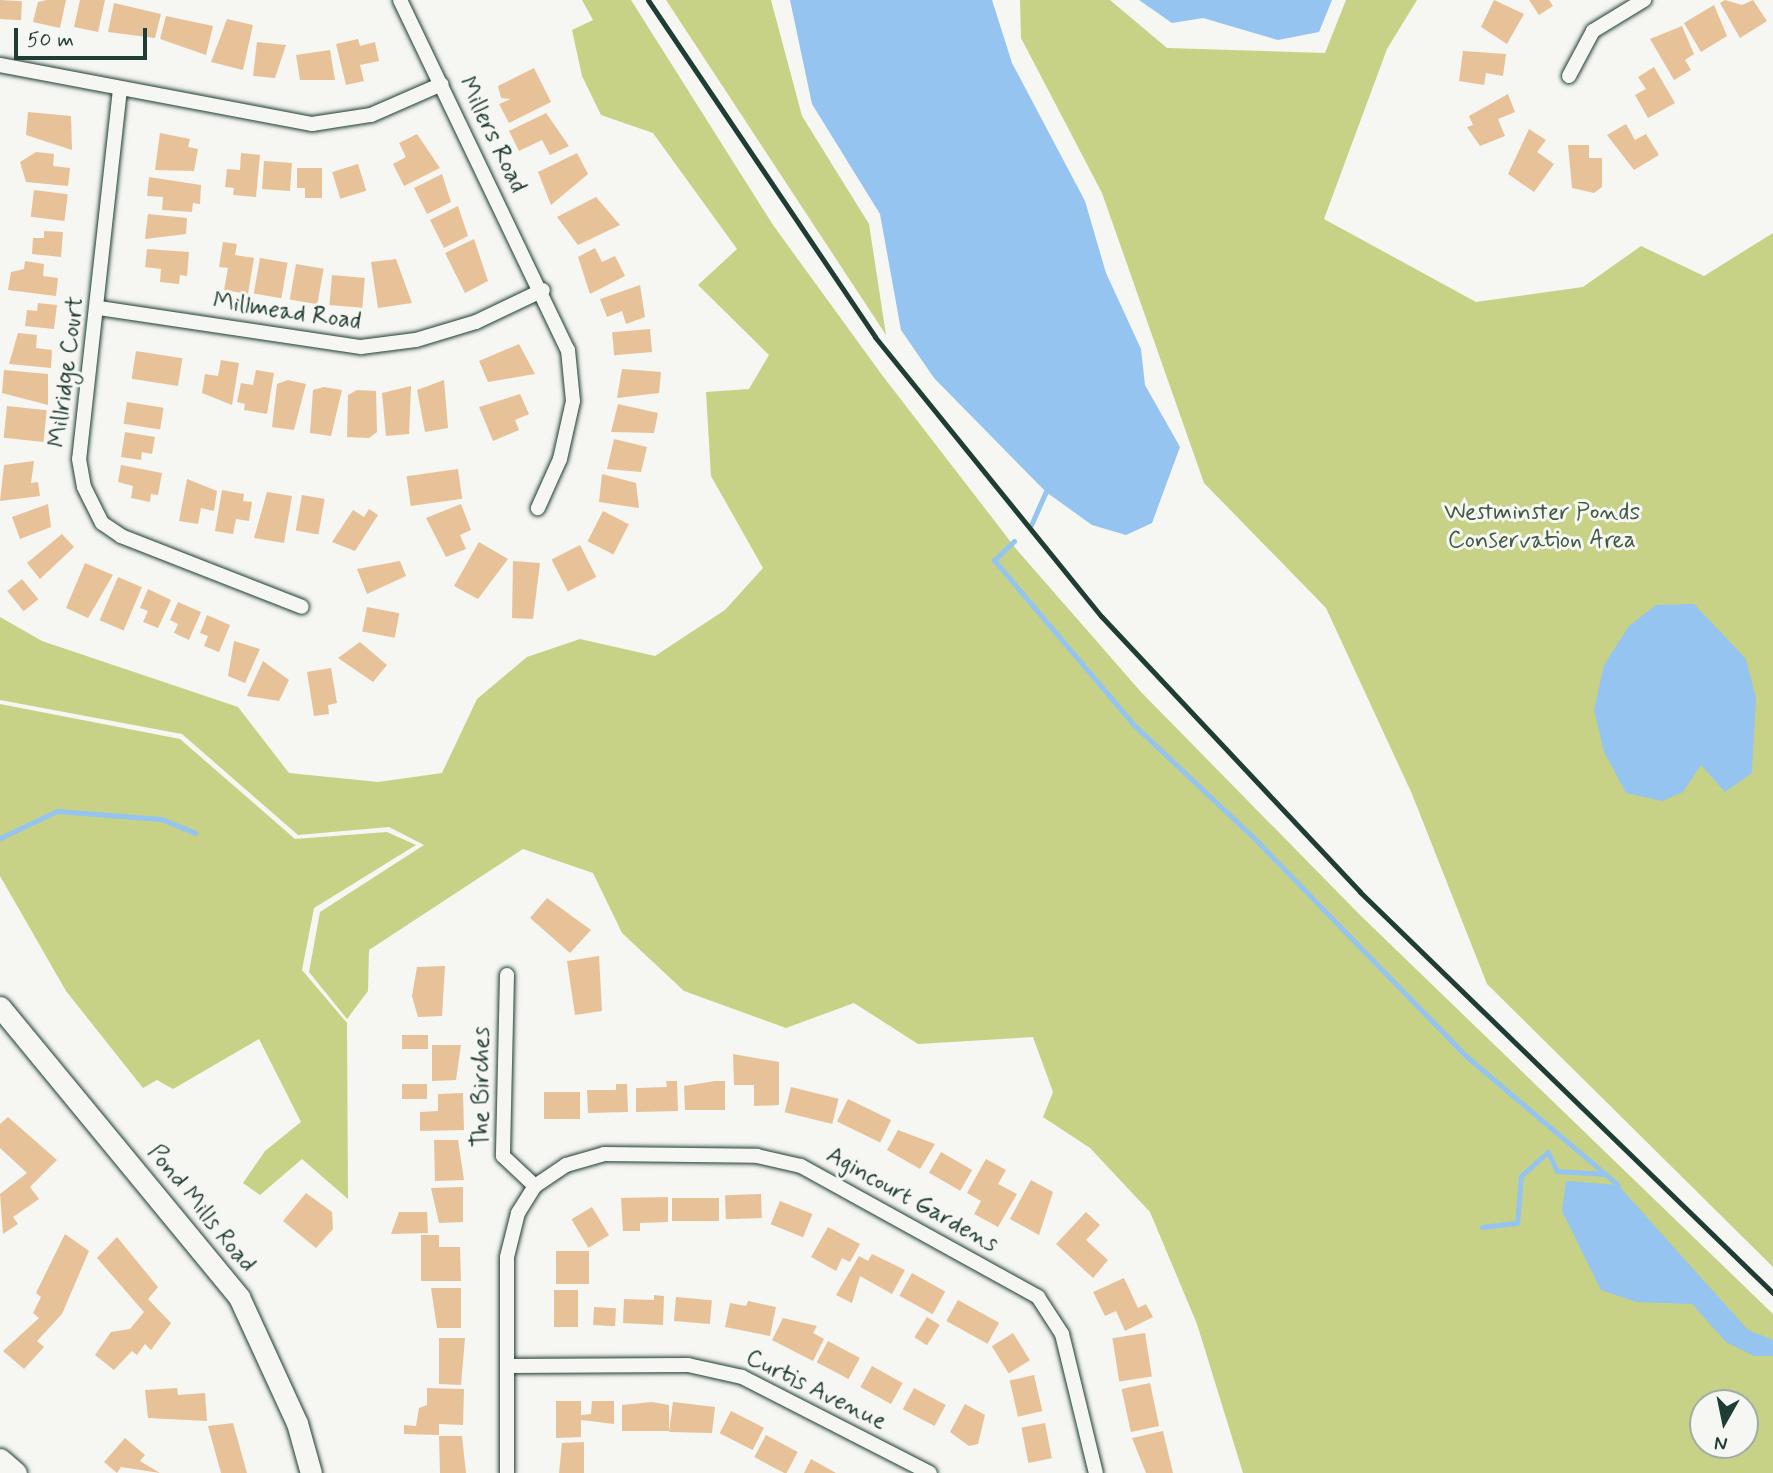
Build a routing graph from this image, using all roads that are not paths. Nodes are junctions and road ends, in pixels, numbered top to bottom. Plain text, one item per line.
1 (400, 0) edge
2 (1644, 0) edge
3 (0, 65) edge
4 (1569, 76) dead end
5 (442, 84) junction
6 (120, 89) junction
7 (543, 290) junction
8 (99, 308) junction
9 (538, 508) dead end
10 (302, 607) dead end
11 (507, 975) dead end
12 (0, 1007) edge
13 (535, 1186) junction
14 (508, 1366) junction
15 (0, 1459) edge
16 (16, 1473) edge
17 (311, 1473) edge
18 (507, 1473) edge
19 (930, 1473) edge
20 (1096, 1473) edge

1 - 5 street, Millers Road
2 - 4 street
3 - 6 street
5 - 6 street
5 - 7 street, Millers Road
6 - 8 street, Millridge Court
7 - 8 street, Millmead Road
7 - 9 street, Millers Road
8 - 10 street, Millridge Court
11 - 13 street, The Birches
12 - 17 main road, Pond Mills Road
13 - 14 street, Agincourt Gardens
13 - 20 street, Agincourt Gardens
14 - 18 street, Agincourt Gardens
14 - 19 street, Curtis Avenue
15 - 16 main road

